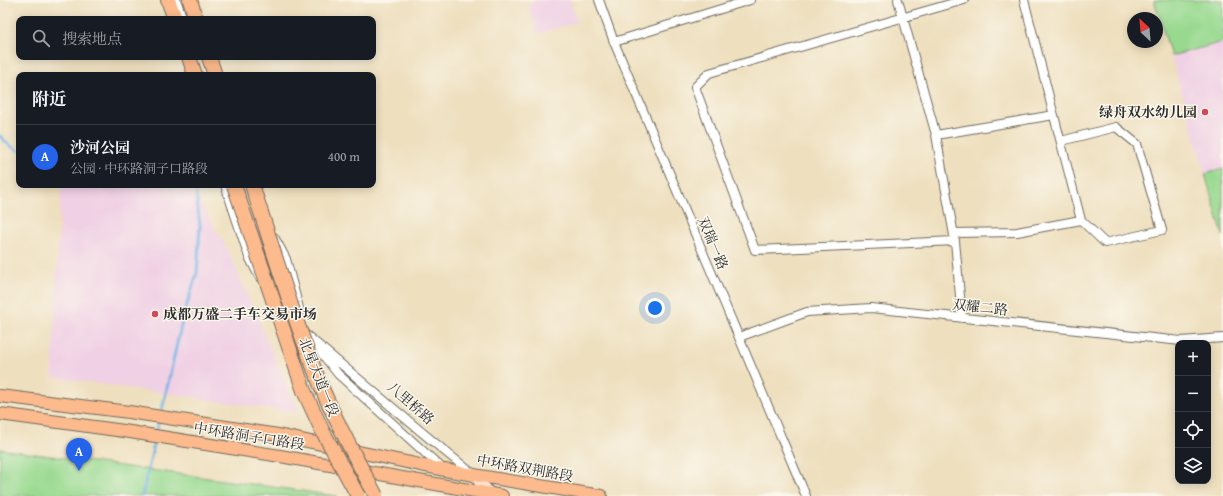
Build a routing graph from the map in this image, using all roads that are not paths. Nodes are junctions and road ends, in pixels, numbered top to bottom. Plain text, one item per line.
1 (163, 0) edge
2 (168, 0) edge
3 (176, 0) edge
4 (190, 0) edge
5 (599, 0) edge
6 (750, 0) edge
7 (898, 0) edge
8 (964, 0) edge
9 (1024, 0) edge
10 (168, 16) edge
11 (174, 16) edge
12 (182, 16) edge
13 (196, 16) edge
14 (904, 17) junction
15 (614, 42) junction
16 (183, 60) edge
17 (190, 60) edge
18 (196, 60) edge
19 (210, 60) edge
20 (187, 72) edge
21 (194, 72) edge
22 (200, 72) edge
23 (214, 72) edge
24 (1054, 115) junction
25 (936, 134) junction
26 (1061, 141) junction
27 (226, 188) edge
28 (235, 188) edge
29 (241, 188) edge
30 (250, 188) edge
31 (253, 188) edge
32 (1081, 220) junction
33 (955, 237) junction
34 (962, 318) junction
35 (308, 336) junction
36 (739, 336) junction
37 (1223, 338) edge
38 (0, 396) edge
39 (0, 414) edge
40 (444, 470) junction
41 (473, 474) junction
42 (495, 495) edge
43 (358, 496) edge
44 (376, 496) edge
45 (601, 496) edge
46 (806, 496) edge

1 - 10 street
2 - 11 highway
3 - 12 street
4 - 13 highway
5 - 15 street, 双瑞一路
6 - 15 street
7 - 14 street
8 - 14 street
9 - 24 street
14 - 25 street
14 - 33 street
15 - 36 street, 双瑞一路
16 - 20 street
17 - 21 highway
18 - 22 street
19 - 23 highway
24 - 25 street
24 - 26 street
25 - 33 street
26 - 32 street
26 - 32 street
27 - 35 street, 八里桥路
28 - 43 highway, 北星大道一段, bridge
29 - 35 street, 八里桥路
30 - 35 street, 八里桥路
31 - 44 highway, 北星大道一段, bridge
32 - 33 street
33 - 34 street
34 - 36 street, 双耀二路
34 - 37 street, 双耀二路
35 - 40 street, 八里桥路
35 - 41 street, 八里桥路
36 - 46 street, 双瑞一路
38 - 40 main road, 中环路洞子口路段
39 - 42 main road, 中环路洞子口路段
40 - 41 main road, 中环路双荆路段
41 - 42 main road, 八里桥路
41 - 45 main road, 中环路双荆路段

